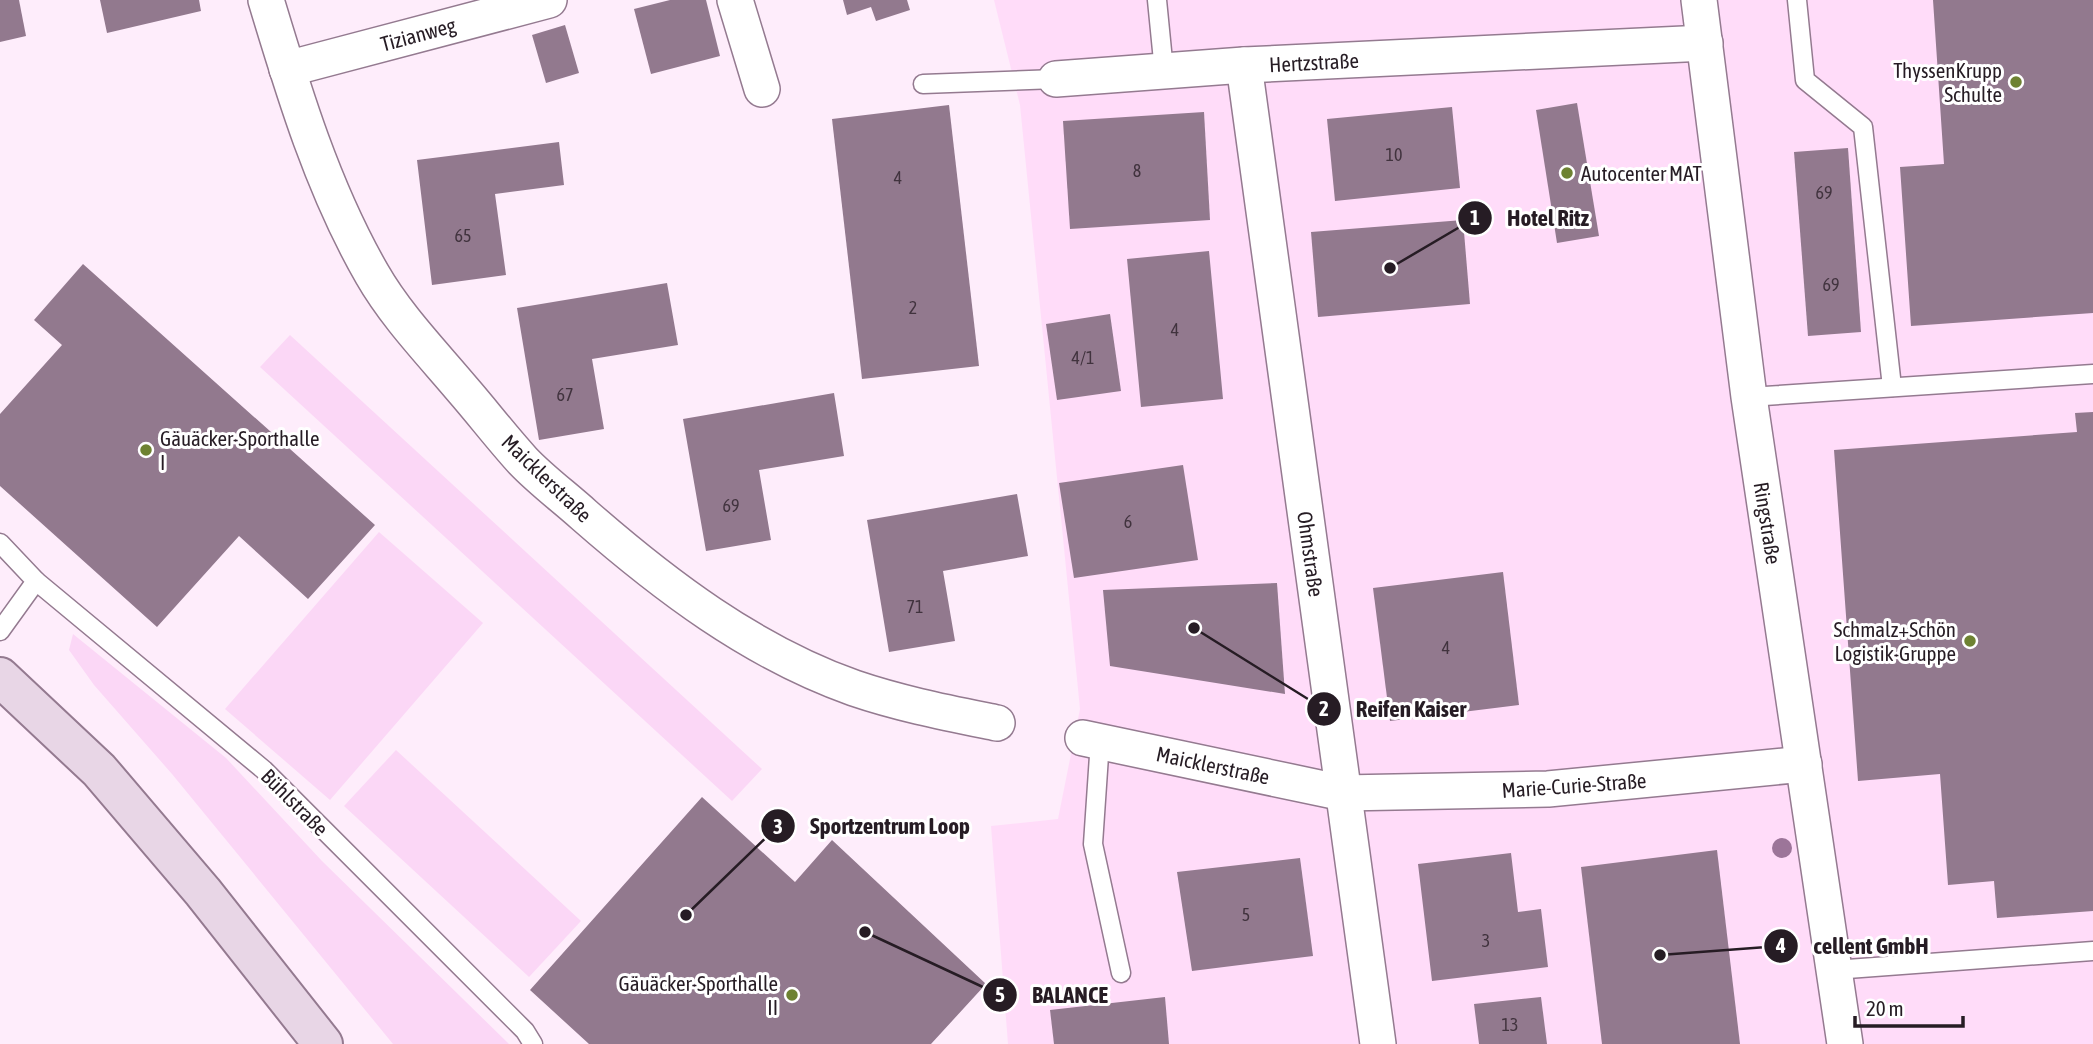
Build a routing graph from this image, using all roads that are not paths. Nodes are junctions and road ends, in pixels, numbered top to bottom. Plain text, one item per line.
1 (266, 0) edge
2 (550, 0) edge
3 (735, 0) edge
4 (1157, 0) edge
5 (1699, 0) edge
6 (1797, 0) edge
7 (1705, 43) junction
8 (1244, 65) junction
9 (287, 69) junction
10 (1164, 71) junction
11 (1056, 79) joint
12 (923, 83) dead end
13 (762, 89) dead end
14 (2093, 374) edge
15 (1892, 387) junction
16 (1749, 397) junction
17 (0, 543) edge
18 (36, 581) junction
19 (0, 631) edge
20 (0, 677) edge
21 (997, 723) dead end
22 (1092, 739) joint
23 (1804, 765) junction
24 (1343, 793) junction
25 (2093, 951) edge
26 (1834, 970) junction
27 (1121, 973) dead end
28 (323, 1044) edge
29 (533, 1044) edge
30 (1378, 1044) edge
31 (1845, 1044) edge

1 - 9 street, Maicklerstraße
2 - 9 street, Tizianweg
3 - 13 street
4 - 10 lane
5 - 7 street, Ringstraße
6 - 15 lane
7 - 8 street, Hertzstraße
7 - 16 street, Ringstraße
8 - 10 street, Hertzstraße
8 - 24 street, Ohmstraße
9 - 21 street, Maicklerstraße
10 - 11 street, Hertzstraße
11 - 12 lane, Hertzstraße
14 - 15 lane
15 - 16 lane
16 - 23 street, Ringstraße
17 - 18 lane, Bühlstraße
18 - 19 lane
18 - 29 lane, Bühlstraße
20 - 28 main road
22 - 24 street, Maicklerstraße
22 - 27 lane
23 - 24 street, Marie-Curie-Straße
23 - 26 street, Ringstraße
24 - 30 street, Ohmstraße
25 - 26 lane
26 - 31 street, Ringstraße

